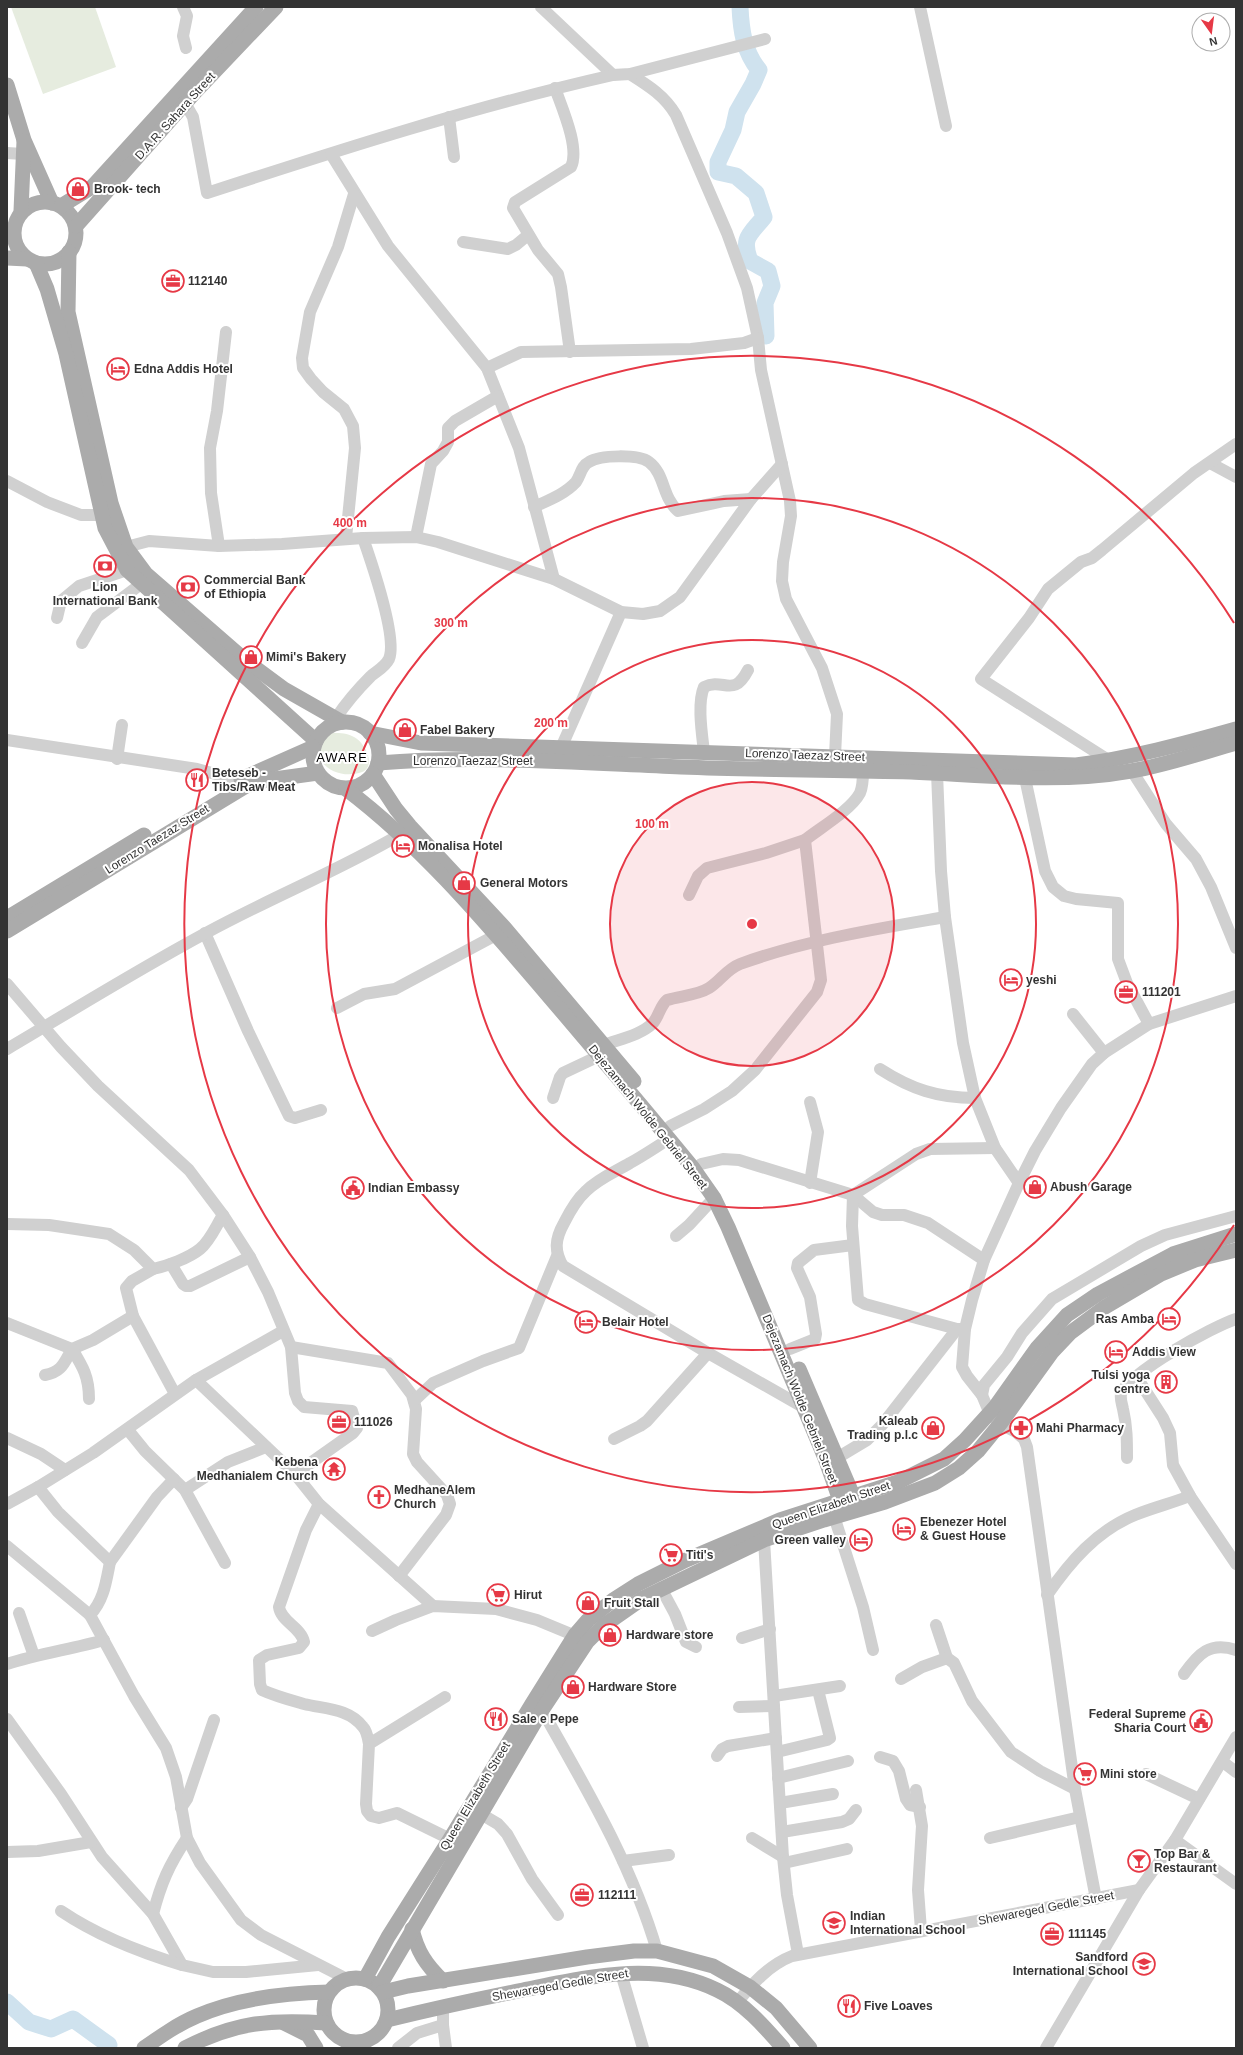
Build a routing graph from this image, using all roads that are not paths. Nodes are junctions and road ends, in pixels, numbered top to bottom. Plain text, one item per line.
1 (183, 7) edge
2 (256, 7) edge
3 (276, 7) edge
4 (541, 7) edge
5 (920, 7) edge
6 (765, 39) dead end
7 (186, 48) dead end
8 (630, 74) junction
9 (614, 75) junction
10 (7, 85) edge
11 (555, 88) junction
12 (185, 103) junction
13 (449, 117) junction
14 (946, 126) dead end
15 (24, 147) junction
16 (7, 153) edge
17 (331, 154) junction
18 (454, 157) dead end
19 (354, 194) junction
20 (56, 204) junction
21 (15, 218) edge
22 (76, 226) junction
23 (528, 235) junction
24 (463, 242) dead end
25 (69, 252) junction
26 (7, 258) edge
27 (32, 261) junction
28 (226, 332) dead end
29 (758, 338) junction
30 (570, 352) junction
31 (487, 368) junction
32 (498, 396) junction
33 (1236, 444) edge
34 (1210, 463) junction
35 (782, 464) junction
36 (1236, 477) edge
37 (7, 481) edge
38 (751, 499) junction
39 (534, 507) junction
40 (101, 515) junction
41 (416, 537) junction
42 (346, 538) junction
43 (363, 538) junction
44 (126, 546) junction
45 (219, 546) junction
46 (126, 570) junction
47 (554, 579) junction
48 (141, 584) junction
49 (621, 612) junction
50 (57, 618) dead end
51 (82, 643) dead end
52 (748, 670) dead end
53 (339, 720) junction
54 (122, 725) dead end
55 (1236, 729) edge
56 (370, 733) junction
57 (7, 740) edge
58 (1236, 743) edge
59 (315, 744) junction
60 (561, 748) junction
61 (704, 752) junction
62 (788, 754) junction
63 (835, 756) junction
64 (117, 759) junction
65 (1110, 761) junction
66 (376, 768) junction
67 (787, 769) junction
68 (863, 771) junction
69 (1132, 771) junction
70 (936, 773) junction
71 (318, 774) junction
72 (1025, 778) junction
73 (238, 780) junction
74 (346, 789) junction
75 (401, 834) junction
76 (805, 840) junction
77 (689, 895) dead end
78 (945, 917) junction
79 (8, 925) edge
80 (205, 933) junction
81 (496, 936) junction
82 (816, 943) junction
83 (1236, 948) edge
84 (7, 984) edge
85 (1236, 996) edge
86 (337, 1008) dead end
87 (1073, 1014) dead end
88 (1149, 1024) junction
89 (45, 1027) junction
90 (7, 1049) edge
91 (602, 1051) junction
92 (1104, 1053) junction
93 (880, 1069) dead end
94 (553, 1098) dead end
95 (975, 1098) junction
96 (810, 1102) dead end
97 (321, 1110) dead end
98 (670, 1132) junction
99 (995, 1148) junction
100 (701, 1164) junction
101 (810, 1183) junction
102 (1019, 1183) junction
103 (853, 1195) junction
104 (714, 1198) junction
105 (223, 1215) junction
106 (1236, 1216) edge
107 (7, 1224) edge
108 (1236, 1234) edge
109 (676, 1236) dead end
110 (853, 1245) junction
111 (1236, 1250) edge
112 (557, 1256) junction
113 (250, 1257) junction
114 (984, 1260) junction
115 (171, 1264) junction
116 (153, 1269) junction
117 (133, 1316) junction
118 (1236, 1320) edge
119 (7, 1323) edge
120 (961, 1329) junction
121 (284, 1331) junction
122 (291, 1347) junction
123 (72, 1348) junction
124 (790, 1349) junction
125 (708, 1352) junction
126 (45, 1376) dead end
127 (1136, 1376) junction
128 (196, 1380) junction
129 (174, 1394) junction
130 (982, 1395) junction
131 (89, 1399) dead end
132 (414, 1401) junction
133 (803, 1407) junction
134 (995, 1419) junction
135 (128, 1430) junction
136 (7, 1438) edge
137 (614, 1439) dead end
138 (266, 1447) junction
139 (836, 1458) junction
140 (1127, 1458) dead end
141 (65, 1470) junction
142 (295, 1474) junction
143 (174, 1480) junction
144 (38, 1488) junction
145 (185, 1490) junction
146 (1190, 1496) junction
147 (7, 1504) edge
148 (319, 1504) junction
149 (846, 1507) junction
150 (764, 1540) junction
151 (7, 1546) edge
152 (110, 1562) junction
153 (225, 1562) dead end
154 (1236, 1564) edge
155 (399, 1576) junction
156 (661, 1588) junction
157 (1047, 1595) junction
158 (434, 1606) junction
159 (19, 1613) dead end
160 (90, 1615) junction
161 (936, 1625) dead end
162 (770, 1629) junction
163 (372, 1631) dead end
164 (581, 1638) junction
165 (742, 1638) dead end
166 (104, 1640) junction
167 (696, 1647) dead end
168 (873, 1650) dead end
169 (1236, 1650) edge
170 (34, 1656) junction
171 (947, 1658) junction
172 (7, 1664) edge
173 (1184, 1674) dead end
174 (901, 1679) dead end
175 (840, 1686) dead end
176 (818, 1690) junction
177 (445, 1698) dead end
178 (774, 1701) junction
179 (739, 1707) dead end
180 (542, 1710) junction
181 (7, 1719) edge
182 (214, 1720) dead end
183 (1236, 1737) edge
184 (776, 1738) junction
185 (369, 1744) junction
186 (776, 1752) junction
187 (717, 1756) dead end
188 (880, 1757) dead end
189 (848, 1761) dead end
190 (1223, 1762) junction
191 (1236, 1772) edge
192 (1146, 1774) dead end
193 (778, 1778) junction
194 (1075, 1789) junction
195 (916, 1790) dead end
196 (833, 1794) dead end
197 (1199, 1799) junction
198 (780, 1803) junction
199 (920, 1807) junction
200 (181, 1808) junction
201 (856, 1810) dead end
202 (481, 1814) junction
203 (1080, 1817) junction
204 (782, 1832) junction
205 (187, 1838) junction
206 (752, 1838) dead end
207 (990, 1838) dead end
208 (450, 1839) junction
209 (1175, 1840) junction
210 (91, 1842) junction
211 (847, 1849) dead end
212 (7, 1852) edge
213 (669, 1855) dead end
214 (783, 1860) junction
215 (623, 1861) junction
216 (1236, 1884) edge
217 (1140, 1890) junction
218 (1096, 1899) junction
219 (61, 1911) dead end
220 (153, 1914) junction
221 (558, 1915) dead end
222 (412, 1929) junction
223 (921, 1930) junction
224 (657, 1951) junction
225 (798, 1954) junction
226 (182, 1965) junction
227 (318, 1965) junction
228 (621, 1973) junction
229 (346, 1979) junction
230 (365, 1979) junction
231 (443, 1981) junction
232 (750, 1987) junction
233 (381, 1989) junction
234 (329, 1992) junction
235 (738, 2003) junction
236 (443, 2006) junction
237 (277, 2020) junction
238 (387, 2020) junction
239 (326, 2023) junction
240 (443, 2025) junction
241 (334, 2042) edge
242 (359, 2045) edge
243 (146, 2047) edge
244 (185, 2048) edge
245 (316, 2048) edge
246 (398, 2048) edge
247 (446, 2048) edge
248 (643, 2048) edge
249 (783, 2048) edge
250 (810, 2048) edge
251 (1046, 2048) edge

1 - 7 street
2 - 20 main road, D.A.R. Sahara Street
3 - 12 main road, D.A.R. Sahara Street
4 - 9 street
5 - 14 street
6 - 8 street
8 - 9 street
8 - 29 street
9 - 11 street
10 - 15 main road
11 - 13 street
11 - 23 street
12 - 17 street
12 - 22 main road, D.A.R. Sahara Street
13 - 17 street
13 - 18 street
15 - 16 street
15 - 20 main road
15 - 21 main road
17 - 19 street
19 - 31 street
19 - 42 street
20 - 21 main road
20 - 22 main road
21 - 27 main road
22 - 25 main road
23 - 24 street
23 - 30 street
25 - 27 main road
25 - 44 main road
26 - 27 main road
27 - 40 main road
28 - 45 street
29 - 30 street
29 - 35 street
30 - 31 street
31 - 32 street
32 - 39 street
32 - 41 street
33 - 34 street
34 - 36 street
34 - 65 street
35 - 38 street
35 - 63 street
37 - 40 street
38 - 39 street
38 - 49 street
39 - 47 street
40 - 46 main road
41 - 43 street
41 - 47 street
42 - 43 street
42 - 45 street
43 - 53 street
44 - 45 street
44 - 53 main road
46 - 48 main road
46 - 50 street
47 - 49 street
48 - 51 street
48 - 59 main road
49 - 60 street
52 - 61 street
53 - 56 main road
53 - 59 main road
54 - 64 street
55 - 65 main road, Lorenzo Taezaz Street
56 - 60 main road, Lorenzo Taezaz Street
56 - 66 main road
57 - 64 street
58 - 69 main road, Lorenzo Taezaz Street
59 - 71 main road
59 - 73 main road
60 - 61 main road, Lorenzo Taezaz Street
61 - 62 main road, Lorenzo Taezaz Street
62 - 63 main road, Lorenzo Taezaz Street
62 - 67 main road
63 - 65 main road, Lorenzo Taezaz Street
64 - 73 street
66 - 67 main road, Lorenzo Taezaz Street
66 - 74 main road
66 - 91 main road, Dejezamach Wolde Gebriel Street
67 - 68 main road, Lorenzo Taezaz Street
68 - 70 main road, Lorenzo Taezaz Street
68 - 76 street
69 - 72 main road, Lorenzo Taezaz Street
69 - 83 street
70 - 72 main road, Lorenzo Taezaz Street
70 - 78 street
71 - 74 main road
71 - 79 main road, Lorenzo Taezaz Street
72 - 88 street
73 - 79 main road
74 - 75 main road, Dejezamach Wolde Gebriel Street
75 - 80 street
75 - 81 main road, Dejezamach Wolde Gebriel Street
76 - 77 street
76 - 82 street
78 - 82 street
78 - 95 street
80 - 89 street
80 - 97 street
81 - 86 street
81 - 91 main road, Dejezamach Wolde Gebriel Street
82 - 91 street
82 - 98 street
84 - 89 street
85 - 88 street
87 - 92 street
88 - 92 street
89 - 90 street
89 - 105 street
91 - 94 street
91 - 98 main road, Dejezamach Wolde Gebriel Street
92 - 102 street
93 - 95 street
95 - 99 street
96 - 101 street
98 - 100 main road, Dejezamach Wolde Gebriel Street
98 - 104 main road, Dejezamach Wolde Gebriel Street
98 - 112 street
99 - 102 street
99 - 103 street
100 - 101 street
100 - 124 main road, Dejezamach Wolde Gebriel Street
101 - 103 street
102 - 114 street
103 - 110 street
103 - 114 street
104 - 109 street
104 - 133 main road, Dejezamach Wolde Gebriel Street
105 - 113 street
105 - 115 street
106 - 130 street
107 - 116 street
108 - 134 main road, Queen Elizabeth Street
110 - 120 street
110 - 124 street
111 - 134 main road, Queen Elizabeth Street
112 - 125 street
112 - 132 street
113 - 115 street
113 - 121 street
114 - 120 street
115 - 116 street
116 - 117 street
117 - 123 street
117 - 129 street
118 - 127 street
119 - 123 street
120 - 130 street
120 - 139 street
121 - 122 street
121 - 128 street
122 - 132 street
122 - 142 street
123 - 126 street
123 - 131 street
124 - 139 main road, Dejezamach Wolde Gebriel Street
125 - 133 street
125 - 137 street
127 - 140 street
127 - 146 street
128 - 129 street
128 - 138 street
129 - 135 street
130 - 134 street
132 - 155 street
133 - 149 main road, Dejezamach Wolde Gebriel Street
134 - 149 main road, Queen Elizabeth Street
134 - 157 street
135 - 141 street
135 - 143 street
136 - 141 street
138 - 142 street
138 - 145 street
139 - 149 main road, Dejezamach Wolde Gebriel Street
141 - 144 street
142 - 148 street
143 - 145 street
143 - 152 street
144 - 147 street
144 - 152 street
145 - 153 street
146 - 154 street
146 - 157 street
148 - 155 street
148 - 185 street
149 - 150 main road, Queen Elizabeth Street
149 - 164 main road, Queen Elizabeth Street
149 - 168 street
150 - 156 main road, Queen Elizabeth Street
150 - 162 street
151 - 160 street
152 - 160 street
155 - 158 street
156 - 164 main road, Queen Elizabeth Street
156 - 167 street
157 - 194 street
158 - 163 street
158 - 164 street
159 - 170 street
160 - 166 street
161 - 171 street
162 - 165 street
162 - 178 street
164 - 180 main road, Queen Elizabeth Street
164 - 208 main road, Queen Elizabeth Street
166 - 170 street
166 - 200 street
169 - 173 street
170 - 172 street
171 - 174 street
171 - 194 street
175 - 176 street
176 - 178 street
176 - 186 street
177 - 185 street
178 - 179 street
178 - 184 street
180 - 202 main road, Queen Elizabeth Street
180 - 215 street
181 - 210 street
182 - 200 street
183 - 190 street, Shewareged Gedle Street
184 - 186 street
184 - 187 street
185 - 208 street
186 - 193 street
188 - 199 street
189 - 193 street
190 - 191 street
190 - 197 street, Shewareged Gedle Street
192 - 197 street
193 - 198 street
194 - 203 street
195 - 199 street
196 - 198 street
197 - 209 street, Shewareged Gedle Street
198 - 204 street
199 - 223 street
200 - 205 street
201 - 204 street
202 - 221 street
202 - 222 main road, Queen Elizabeth Street
203 - 207 street
203 - 218 street
204 - 214 street
205 - 220 street
205 - 227 street
206 - 214 street
208 - 230 main road, Queen Elizabeth Street
209 - 216 street
209 - 217 street, Shewareged Gedle Street
210 - 212 street
210 - 220 street
211 - 214 street
213 - 215 street
214 - 225 street
215 - 224 street
217 - 218 street, Shewareged Gedle Street
217 - 251 street, Shewareged Gedle Street
218 - 223 street, Shewareged Gedle Street
219 - 226 street
220 - 226 street
222 - 231 main road
222 - 233 main road, Queen Elizabeth Street
223 - 225 street, Shewareged Gedle Street
224 - 231 main road, Shewareged Gedle Street
224 - 232 main road, Shewareged Gedle Street
225 - 232 street, Shewareged Gedle Street
226 - 227 street
227 - 229 street
228 - 235 main road, Shewareged Gedle Street
228 - 236 main road, Shewareged Gedle Street
228 - 248 street
229 - 230 main road
229 - 234 main road
230 - 233 main road
231 - 233 main road, Shewareged Gedle Street
232 - 235 street
232 - 250 main road, Shewareged Gedle Street
233 - 238 main road
234 - 239 main road
234 - 243 main road
235 - 249 main road, Shewareged Gedle Street
236 - 238 main road, Shewareged Gedle Street
236 - 240 street
237 - 239 main road
237 - 244 main road
237 - 245 main road
238 - 242 main road
239 - 241 main road
240 - 246 street
240 - 247 street
241 - 242 main road

